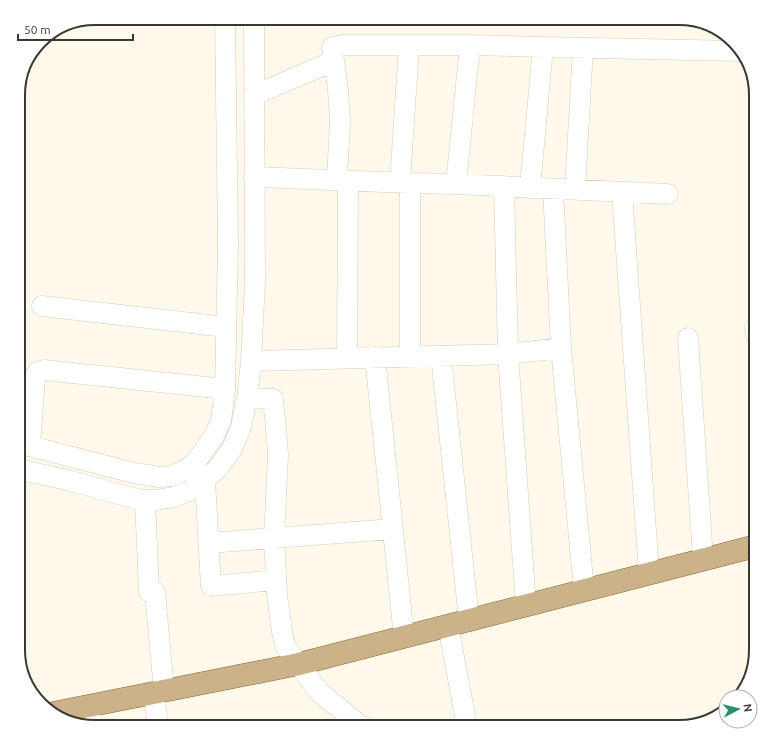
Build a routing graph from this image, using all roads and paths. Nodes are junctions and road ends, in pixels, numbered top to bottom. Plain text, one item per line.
1 (225, 25) edge
2 (254, 25) edge
3 (470, 45) junction
4 (409, 46) junction
5 (543, 48) junction
6 (583, 48) junction
7 (733, 51) edge
8 (334, 61) junction
9 (254, 95) junction
10 (254, 177) junction
11 (343, 181) junction
12 (405, 183) junction
13 (456, 184) junction
14 (504, 186) junction
15 (530, 188) junction
16 (553, 189) junction
17 (575, 190) junction
18 (622, 192) junction
19 (668, 194) dead end
20 (42, 306) dead end
21 (226, 327) junction
22 (688, 338) dead end
23 (561, 348) junction
24 (508, 354) junction
25 (410, 356) junction
26 (441, 356) junction
27 (375, 357) junction
28 (347, 358) junction
29 (251, 361) junction
30 (225, 389) junction
31 (247, 398) junction
32 (25, 438) edge
33 (25, 444) edge
34 (25, 470) edge
35 (205, 480) junction
36 (145, 500) junction
37 (393, 529) junction
38 (274, 538) junction
39 (208, 543) junction
40 (749, 548) edge
41 (703, 559) junction
42 (649, 573) junction
43 (276, 580) junction
44 (584, 590) junction
45 (526, 606) junction
46 (469, 620) junction
47 (448, 625) junction
48 (404, 637) junction
49 (299, 664) junction
50 (159, 692) junction
51 (66, 714) edge
52 (90, 716) edge
53 (158, 720) edge
54 (354, 720) edge
55 (466, 720) edge

1 - 21 street
2 - 9 street
3 - 4 street
3 - 5 street
3 - 13 street
4 - 8 street
4 - 12 street
5 - 6 street
5 - 15 street
6 - 7 street
6 - 17 street
8 - 9 street
8 - 11 street
9 - 10 street
10 - 11 street
10 - 29 street
11 - 12 street
11 - 28 street
12 - 13 street
12 - 25 street
13 - 14 street
14 - 15 street
14 - 24 street
15 - 16 street
16 - 17 street
16 - 23 street
17 - 18 street
18 - 19 street
18 - 42 street
20 - 21 street
21 - 30 street
22 - 41 street
23 - 24 street
23 - 44 street
24 - 26 street
24 - 45 street
25 - 26 street
25 - 27 street
26 - 46 street
27 - 28 street
27 - 37 street
28 - 29 street
29 - 31 street
30 - 32 street
30 - 33 street
31 - 35 street
31 - 38 street
34 - 36 street
35 - 36 street
35 - 39 street
36 - 50 street
37 - 38 street
37 - 48 street
38 - 39 street
38 - 43 street
39 - 43 street
40 - 41 main road
41 - 42 main road
42 - 44 main road
43 - 49 street
44 - 45 main road
45 - 46 main road
46 - 47 main road
47 - 48 main road
47 - 55 street
48 - 49 main road
49 - 50 main road
49 - 54 street
50 - 52 main road
50 - 53 street
51 - 52 main road

